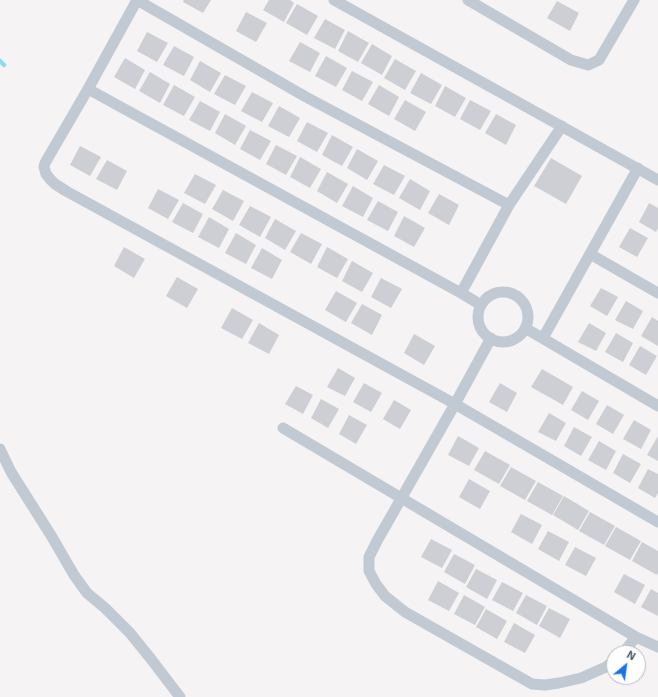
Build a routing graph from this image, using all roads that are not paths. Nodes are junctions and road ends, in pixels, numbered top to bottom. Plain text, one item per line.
1 (137, 0) edge
2 (334, 0) edge
3 (468, 0) edge
4 (634, 0) edge
5 (88, 89) junction
6 (562, 126) junction
7 (638, 168) junction
8 (658, 180) edge
9 (509, 205) junction
10 (590, 254) junction
11 (462, 293) junction
12 (658, 293) edge
13 (481, 305) junction
14 (525, 328) junction
15 (491, 338) junction
16 (543, 338) junction
17 (455, 404) junction
18 (658, 406) edge
19 (283, 428) dead end
20 (0, 449) edge
21 (401, 498) junction
22 (658, 522) edge
23 (636, 637) junction
24 (630, 645) edge
25 (658, 647) edge
26 (606, 667) edge
27 (180, 697) edge

1 - 5 street
1 - 9 street
2 - 6 street
3 - 4 street
5 - 11 street
5 - 17 street
6 - 7 street
6 - 9 street
7 - 8 street
7 - 10 street
9 - 11 street
10 - 12 street
10 - 16 street
11 - 13 street
13 - 14 street
13 - 15 street
14 - 15 street
14 - 16 street
15 - 17 street
16 - 18 street
17 - 21 street
17 - 22 street
19 - 21 street
20 - 27 street
21 - 23 street
21 - 26 street
23 - 24 street
23 - 25 street

